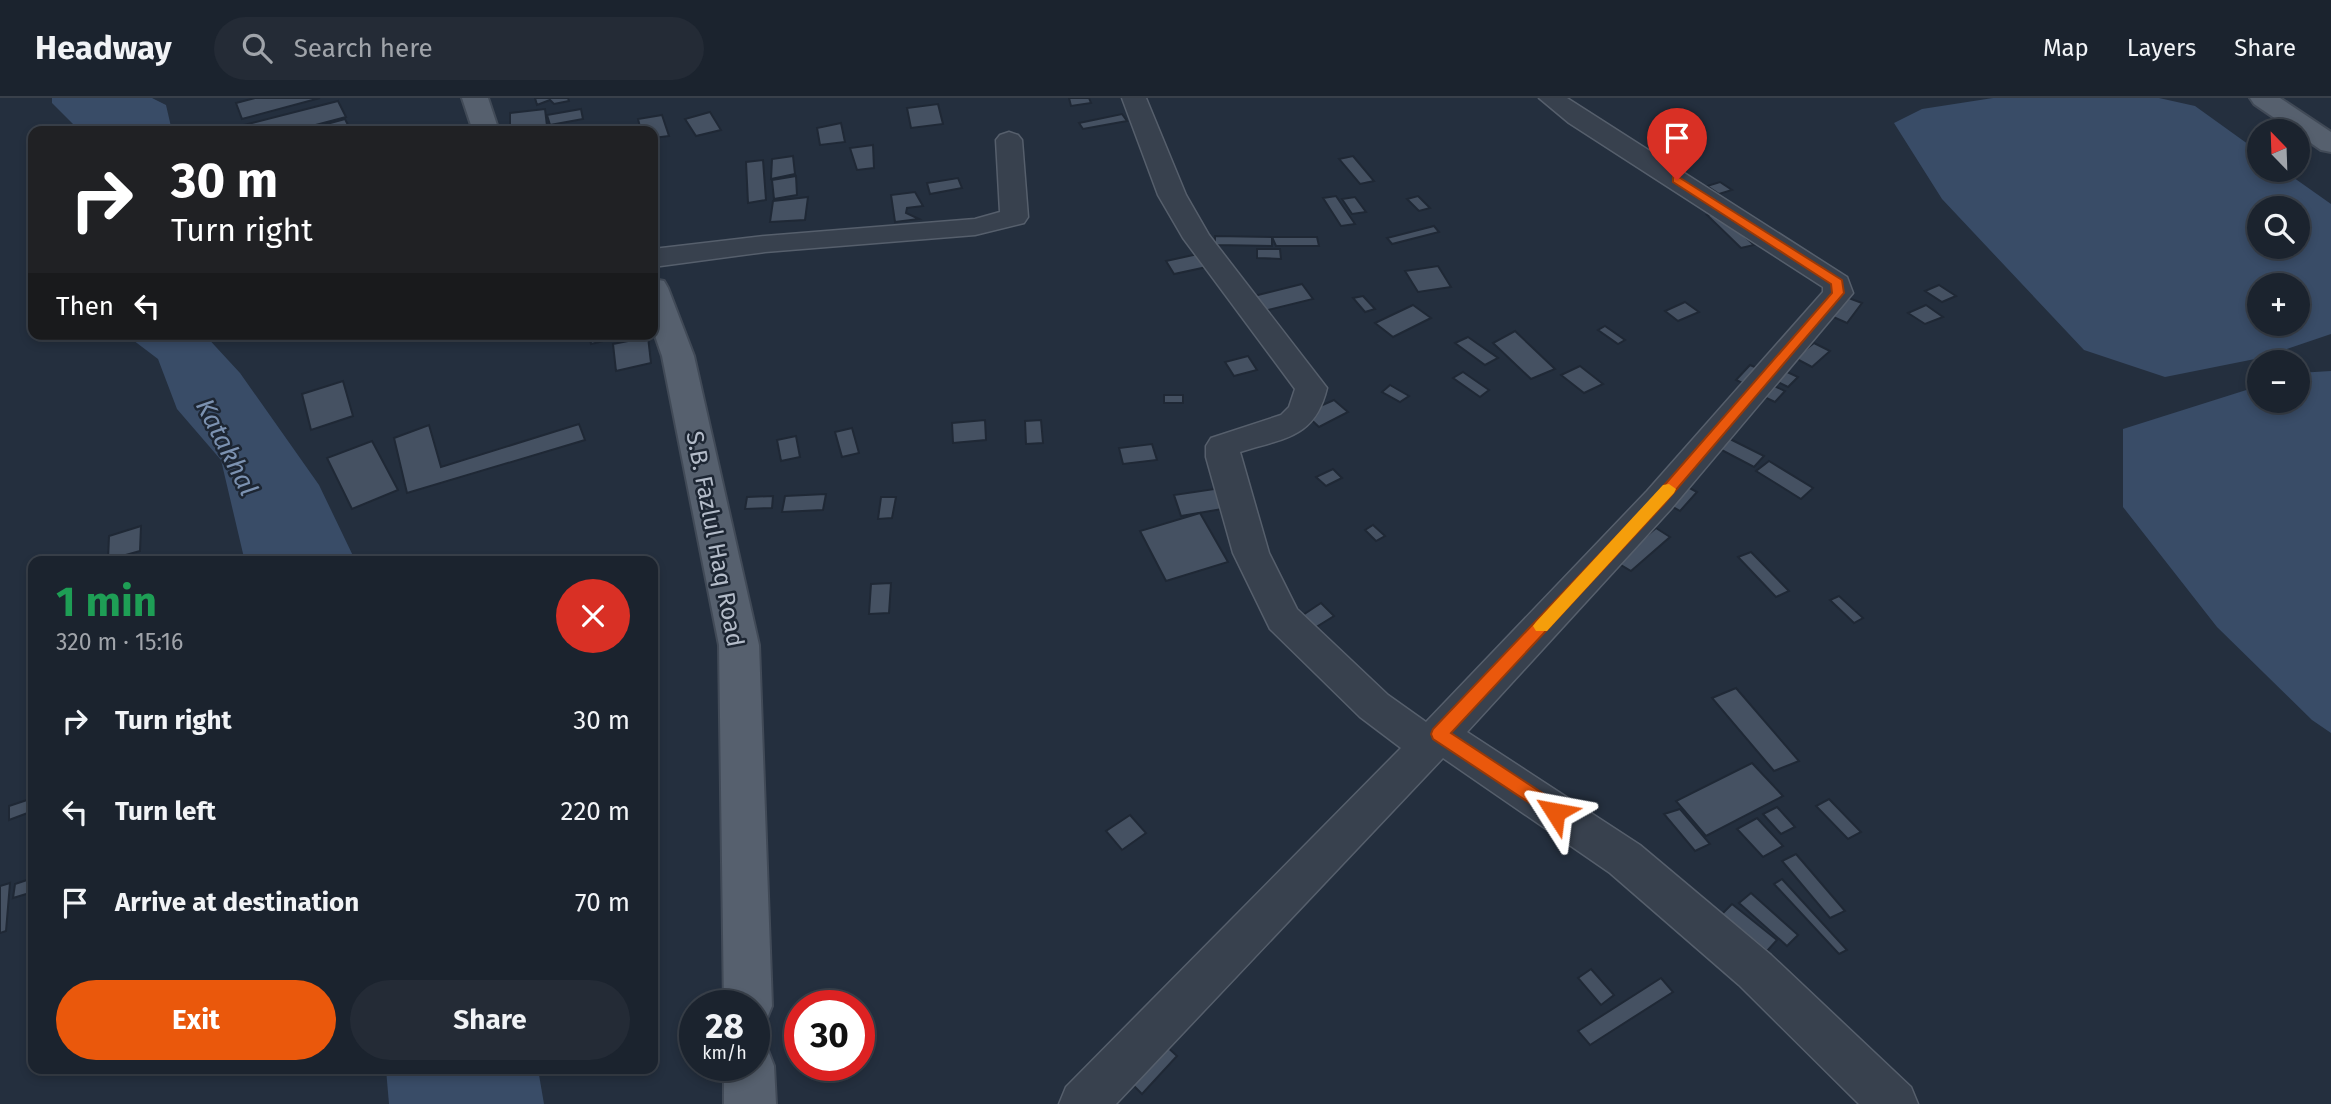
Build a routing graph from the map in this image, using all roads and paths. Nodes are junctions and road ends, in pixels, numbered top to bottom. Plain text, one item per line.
1 (475, 98) edge
2 (1134, 98) edge
3 (1552, 98) edge
4 (2263, 98) edge
5 (484, 126) edge
6 (1009, 140) dead end
7 (2331, 144) edge
8 (658, 257) edge
9 (658, 302) edge
10 (1434, 740) junction
11 (748, 990) edge
12 (749, 1081) edge
13 (750, 1104) edge
14 (1083, 1104) edge
15 (1894, 1104) edge

1 - 5 main road
2 - 10 street
3 - 10 street
4 - 7 main road
6 - 8 street
9 - 11 main road, S.B. Fazlul Haq Road
10 - 14 street
10 - 15 street
12 - 13 main road

